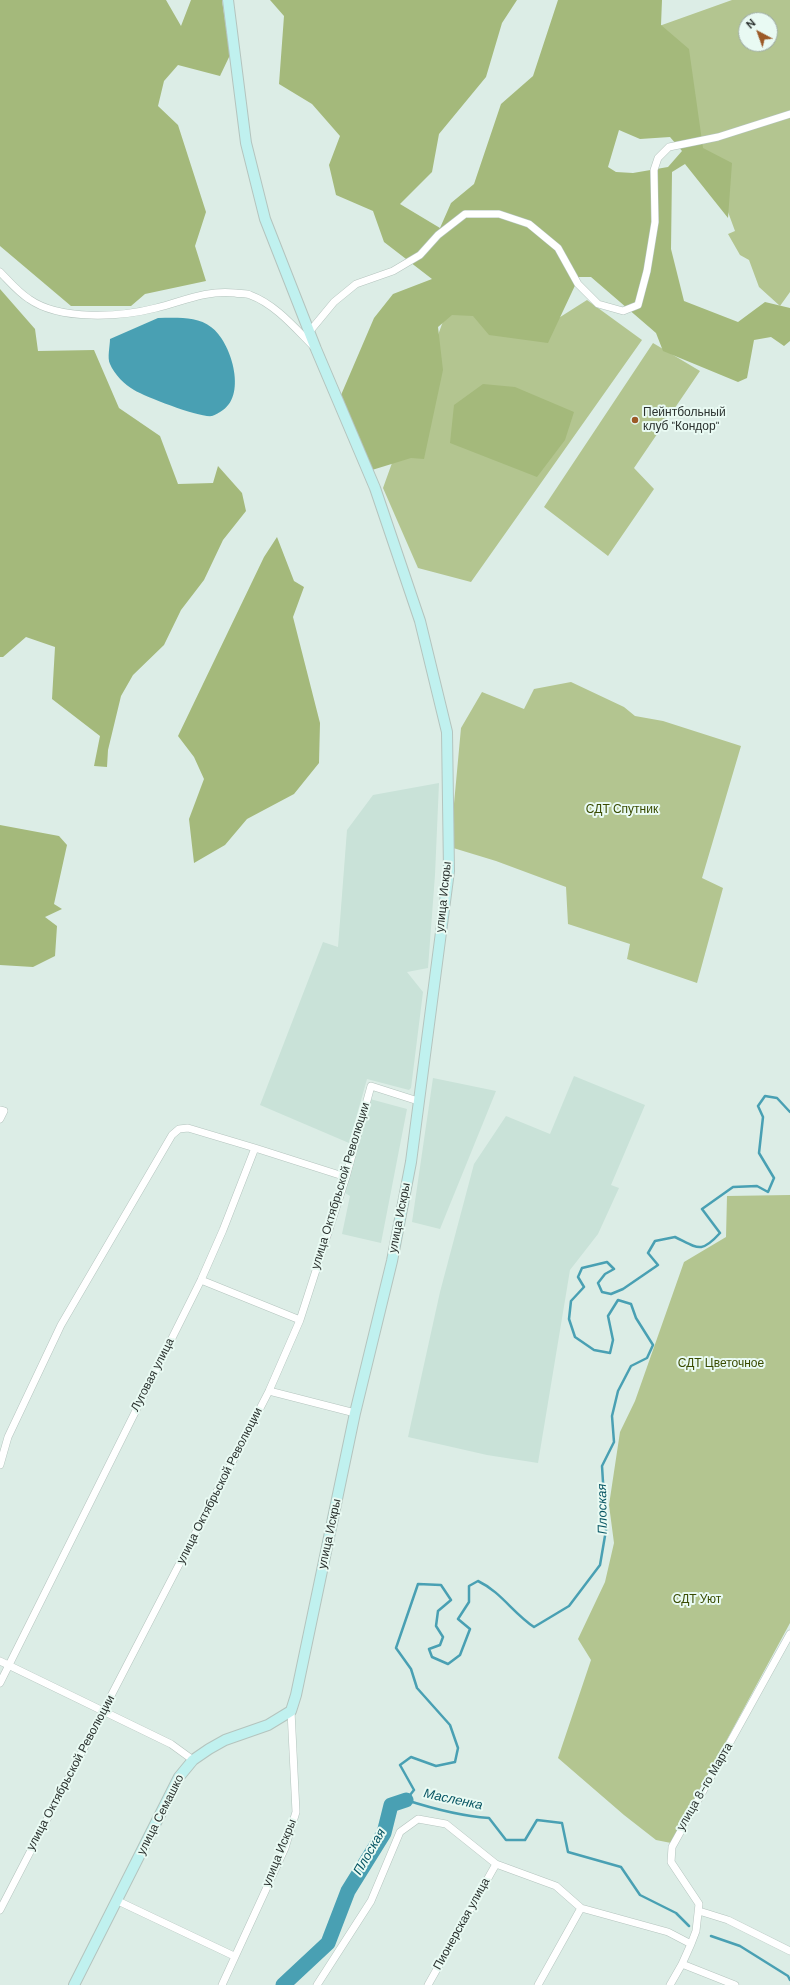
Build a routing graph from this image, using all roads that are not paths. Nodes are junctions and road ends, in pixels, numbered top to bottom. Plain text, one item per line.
1 (228, 0) edge
2 (790, 114) edge
3 (0, 272) edge
4 (310, 331) junction
5 (316, 349) junction
6 (418, 1102) junction
7 (2, 1110) edge
8 (0, 1119) edge
9 (255, 1148) junction
10 (346, 1177) junction
11 (201, 1280) junction
12 (300, 1320) junction
13 (269, 1391) junction
14 (355, 1413) junction
15 (0, 1434) edge
16 (8, 1438) junction
17 (0, 1465) edge
18 (790, 1634) edge
19 (0, 1661) edge
20 (8, 1665) junction
21 (0, 1683) edge
22 (291, 1711) junction
23 (103, 1712) junction
24 (193, 1760) junction
25 (496, 1864) junction
26 (118, 1901) junction
27 (581, 1908) junction
28 (0, 1910) edge
29 (699, 1911) junction
30 (691, 1944) junction
31 (790, 1951) edge
32 (234, 1956) junction
33 (682, 1964) junction
34 (74, 1985) edge
35 (222, 1985) edge
36 (317, 1985) edge
37 (428, 1985) edge
38 (538, 1985) edge
39 (670, 1985) edge
40 (735, 1985) edge

1 - 4 main road, улица Искры
2 - 4 street
3 - 5 street
4 - 5 main road, улица Искры
5 - 6 main road, улица Искры
6 - 10 street, улица Октябрьской Революции
6 - 14 main road, улица Искры
7 - 8 street
9 - 10 street
9 - 11 street, Луговая улица
9 - 16 street
10 - 12 street, улица Октябрьской Революции
11 - 12 street
11 - 20 street, Луговая улица
12 - 13 street, улица Октябрьской Революции
13 - 14 street
13 - 23 street, улица Октябрьской Революции
14 - 22 main road, улица Искры
15 - 16 street
16 - 17 street
18 - 29 street, улица 8-го Марта
19 - 20 street
20 - 21 street, Луговая улица
20 - 23 street
22 - 24 main road, улица Семашко
22 - 32 street, улица Искры
23 - 24 street
23 - 28 street, улица Октябрьской Революции
24 - 26 main road, улица Семашко
25 - 27 street
25 - 36 street
25 - 37 street, Пионерская улица
26 - 32 street
26 - 34 main road, улица Семашко
27 - 30 street
27 - 38 street
29 - 30 street
29 - 31 street
30 - 33 street
32 - 35 street, улица Искры
33 - 39 street
33 - 40 street

